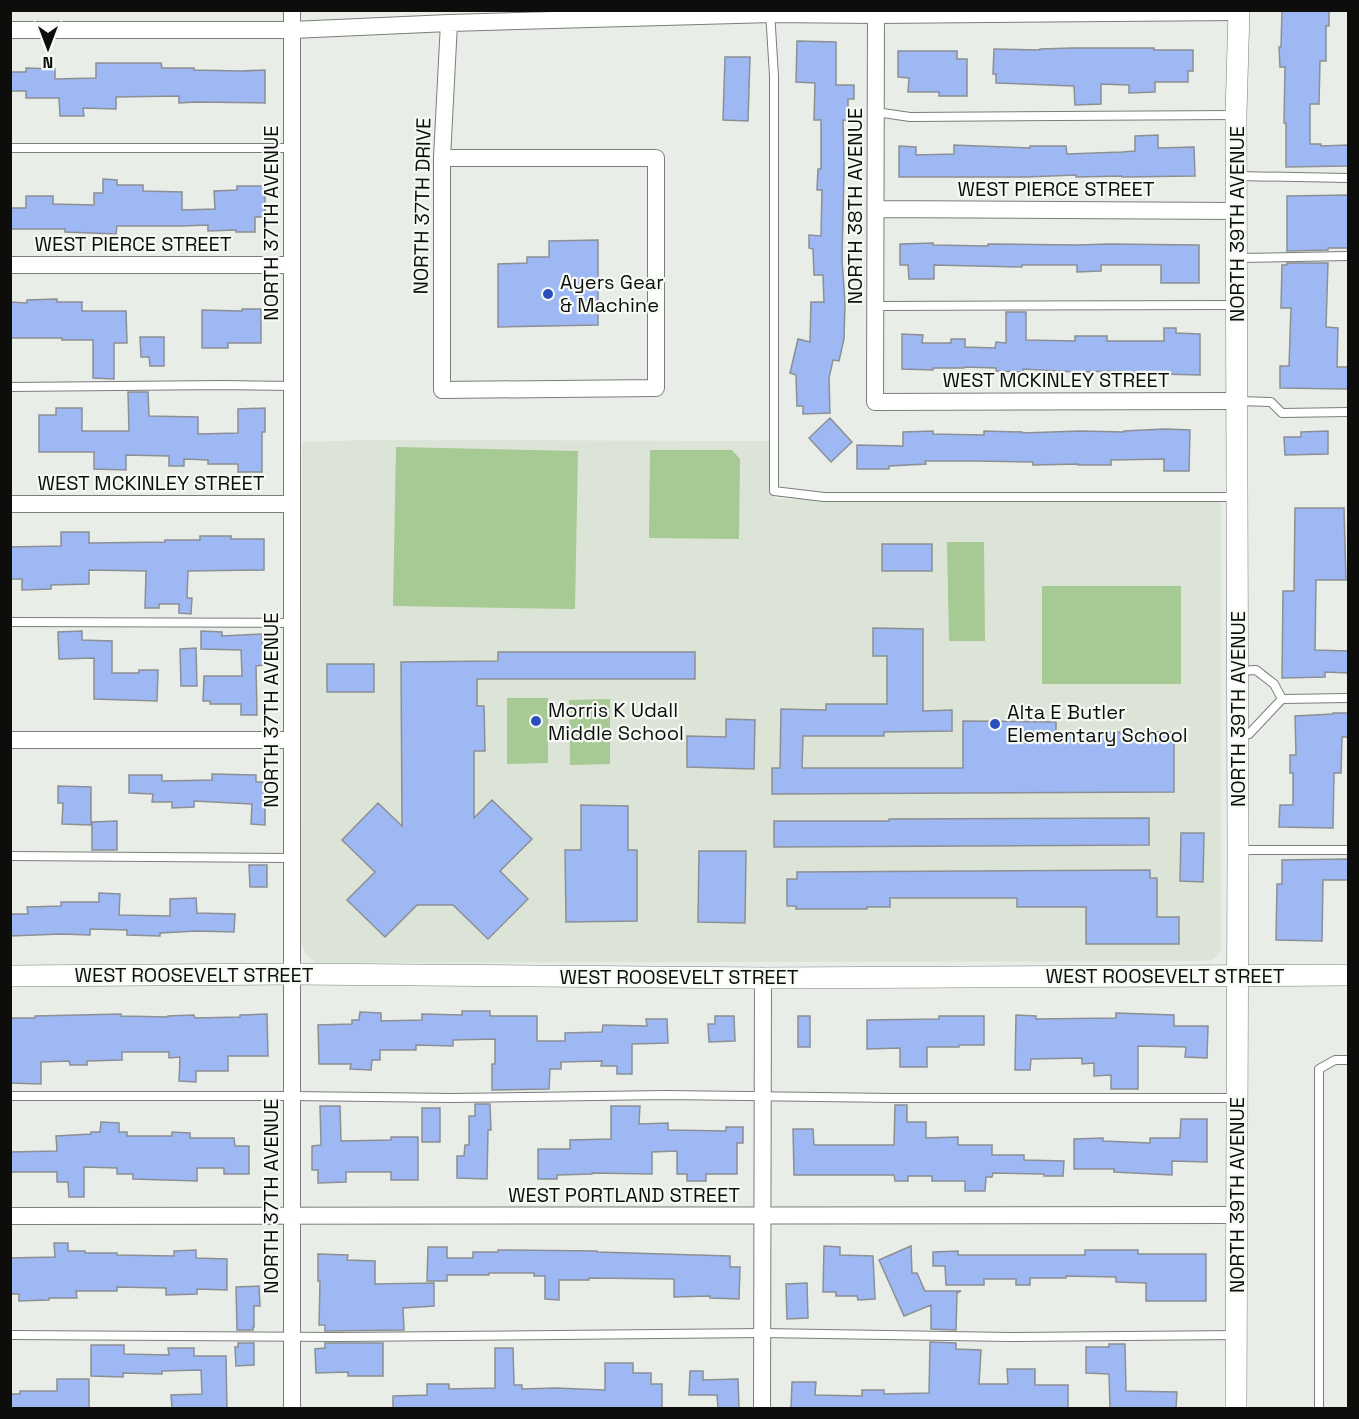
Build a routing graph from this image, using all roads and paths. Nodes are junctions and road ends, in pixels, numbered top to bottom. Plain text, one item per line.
1 (292, 10) edge
2 (1239, 11) edge
3 (770, 12) edge
4 (876, 13) edge
5 (449, 23) junction
6 (10, 30) edge
7 (292, 30) junction
8 (876, 112) junction
9 (1236, 115) junction
10 (10, 148) edge
11 (292, 148) junction
12 (442, 158) junction
13 (1237, 176) junction
14 (1348, 178) edge
15 (876, 209) junction
16 (1237, 211) junction
17 (1348, 256) edge
18 (1237, 258) junction
19 (10, 265) edge
20 (292, 265) junction
21 (1238, 304) junction
22 (876, 306) junction
23 (292, 386) junction
24 (10, 387) edge
25 (1238, 400) junction
26 (875, 402) joint
27 (1348, 412) edge
28 (1238, 497) junction
29 (10, 504) edge
30 (292, 504) junction
31 (10, 622) edge
32 (292, 622) junction
33 (1238, 671) junction
34 (1348, 698) edge
35 (1282, 699) junction
36 (1238, 737) junction
37 (10, 740) edge
38 (292, 740) junction
39 (1238, 850) junction
40 (1348, 850) edge
41 (10, 856) edge
42 (292, 858) junction
43 (292, 974) junction
44 (10, 975) edge
45 (1238, 975) junction
46 (1348, 975) edge
47 (763, 978) junction
48 (1348, 1060) edge
49 (10, 1096) edge
50 (292, 1096) junction
51 (763, 1097) junction
52 (1238, 1098) junction
53 (1237, 1215) junction
54 (10, 1216) edge
55 (762, 1216) junction
56 (292, 1217) junction
57 (762, 1333) junction
58 (10, 1335) edge
59 (1237, 1335) junction
60 (292, 1336) junction
61 (292, 1408) edge
62 (762, 1408) edge
63 (1236, 1408) edge
64 (1319, 1408) edge

1 - 7 street, NORTH 37TH AVENUE
2 - 4 street
2 - 9 street, NORTH 39TH AVENUE
3 - 4 street
3 - 5 street
3 - 28 lane
4 - 8 street, NORTH 38TH AVENUE
5 - 7 street
5 - 12 street, NORTH 37TH DRIVE
6 - 7 street
7 - 11 street, NORTH 37TH AVENUE
8 - 9 lane
8 - 15 street, NORTH 38TH AVENUE
9 - 13 street, NORTH 39TH AVENUE
10 - 11 lane
11 - 20 street, NORTH 37TH AVENUE
12 - 12 street, NORTH 37TH DRIVE
13 - 14 lane
13 - 16 street, NORTH 39TH AVENUE
15 - 16 street, WEST PIERCE STREET
15 - 22 street, NORTH 38TH AVENUE
16 - 18 street, NORTH 39TH AVENUE
17 - 18 lane
18 - 21 street, NORTH 39TH AVENUE
19 - 20 street, WEST PIERCE STREET
20 - 23 street, NORTH 37TH AVENUE
21 - 22 lane
21 - 25 street, NORTH 39TH AVENUE
22 - 26 street, NORTH 38TH AVENUE
23 - 24 lane
23 - 30 street, NORTH 37TH AVENUE
25 - 26 street, WEST MCKINLEY STREET
25 - 27 lane
25 - 28 street, NORTH 39TH AVENUE
28 - 33 street, NORTH 39TH AVENUE
29 - 30 street, WEST MCKINLEY STREET
30 - 32 street, NORTH 37TH AVENUE
31 - 32 lane
32 - 38 street, NORTH 37TH AVENUE
33 - 35 lane
33 - 36 street, NORTH 39TH AVENUE
34 - 35 lane
35 - 36 lane
36 - 39 street, NORTH 39TH AVENUE
37 - 38 street
38 - 42 street, NORTH 37TH AVENUE
39 - 40 lane
39 - 45 street, NORTH 39TH AVENUE
41 - 42 lane
42 - 43 street, NORTH 37TH AVENUE
43 - 44 street, WEST ROOSEVELT STREET
43 - 47 street, WEST ROOSEVELT STREET
43 - 50 street, NORTH 37TH AVENUE
45 - 46 street, WEST ROOSEVELT STREET
45 - 47 street, WEST ROOSEVELT STREET
45 - 52 street, NORTH 39TH AVENUE
47 - 51 street
48 - 64 lane
49 - 50 lane
50 - 51 lane
50 - 56 street, NORTH 37TH AVENUE
51 - 52 lane
51 - 55 street
52 - 53 street, NORTH 39TH AVENUE
53 - 55 street, WEST PORTLAND STREET
53 - 59 street, NORTH 39TH AVENUE
54 - 56 street, WEST PORTLAND STREET
55 - 56 street, WEST PORTLAND STREET
55 - 57 street
56 - 60 street, NORTH 37TH AVENUE
57 - 59 lane
57 - 60 lane
57 - 62 street
58 - 60 lane
59 - 63 street, NORTH 39TH AVENUE
60 - 61 street, NORTH 37TH AVENUE

